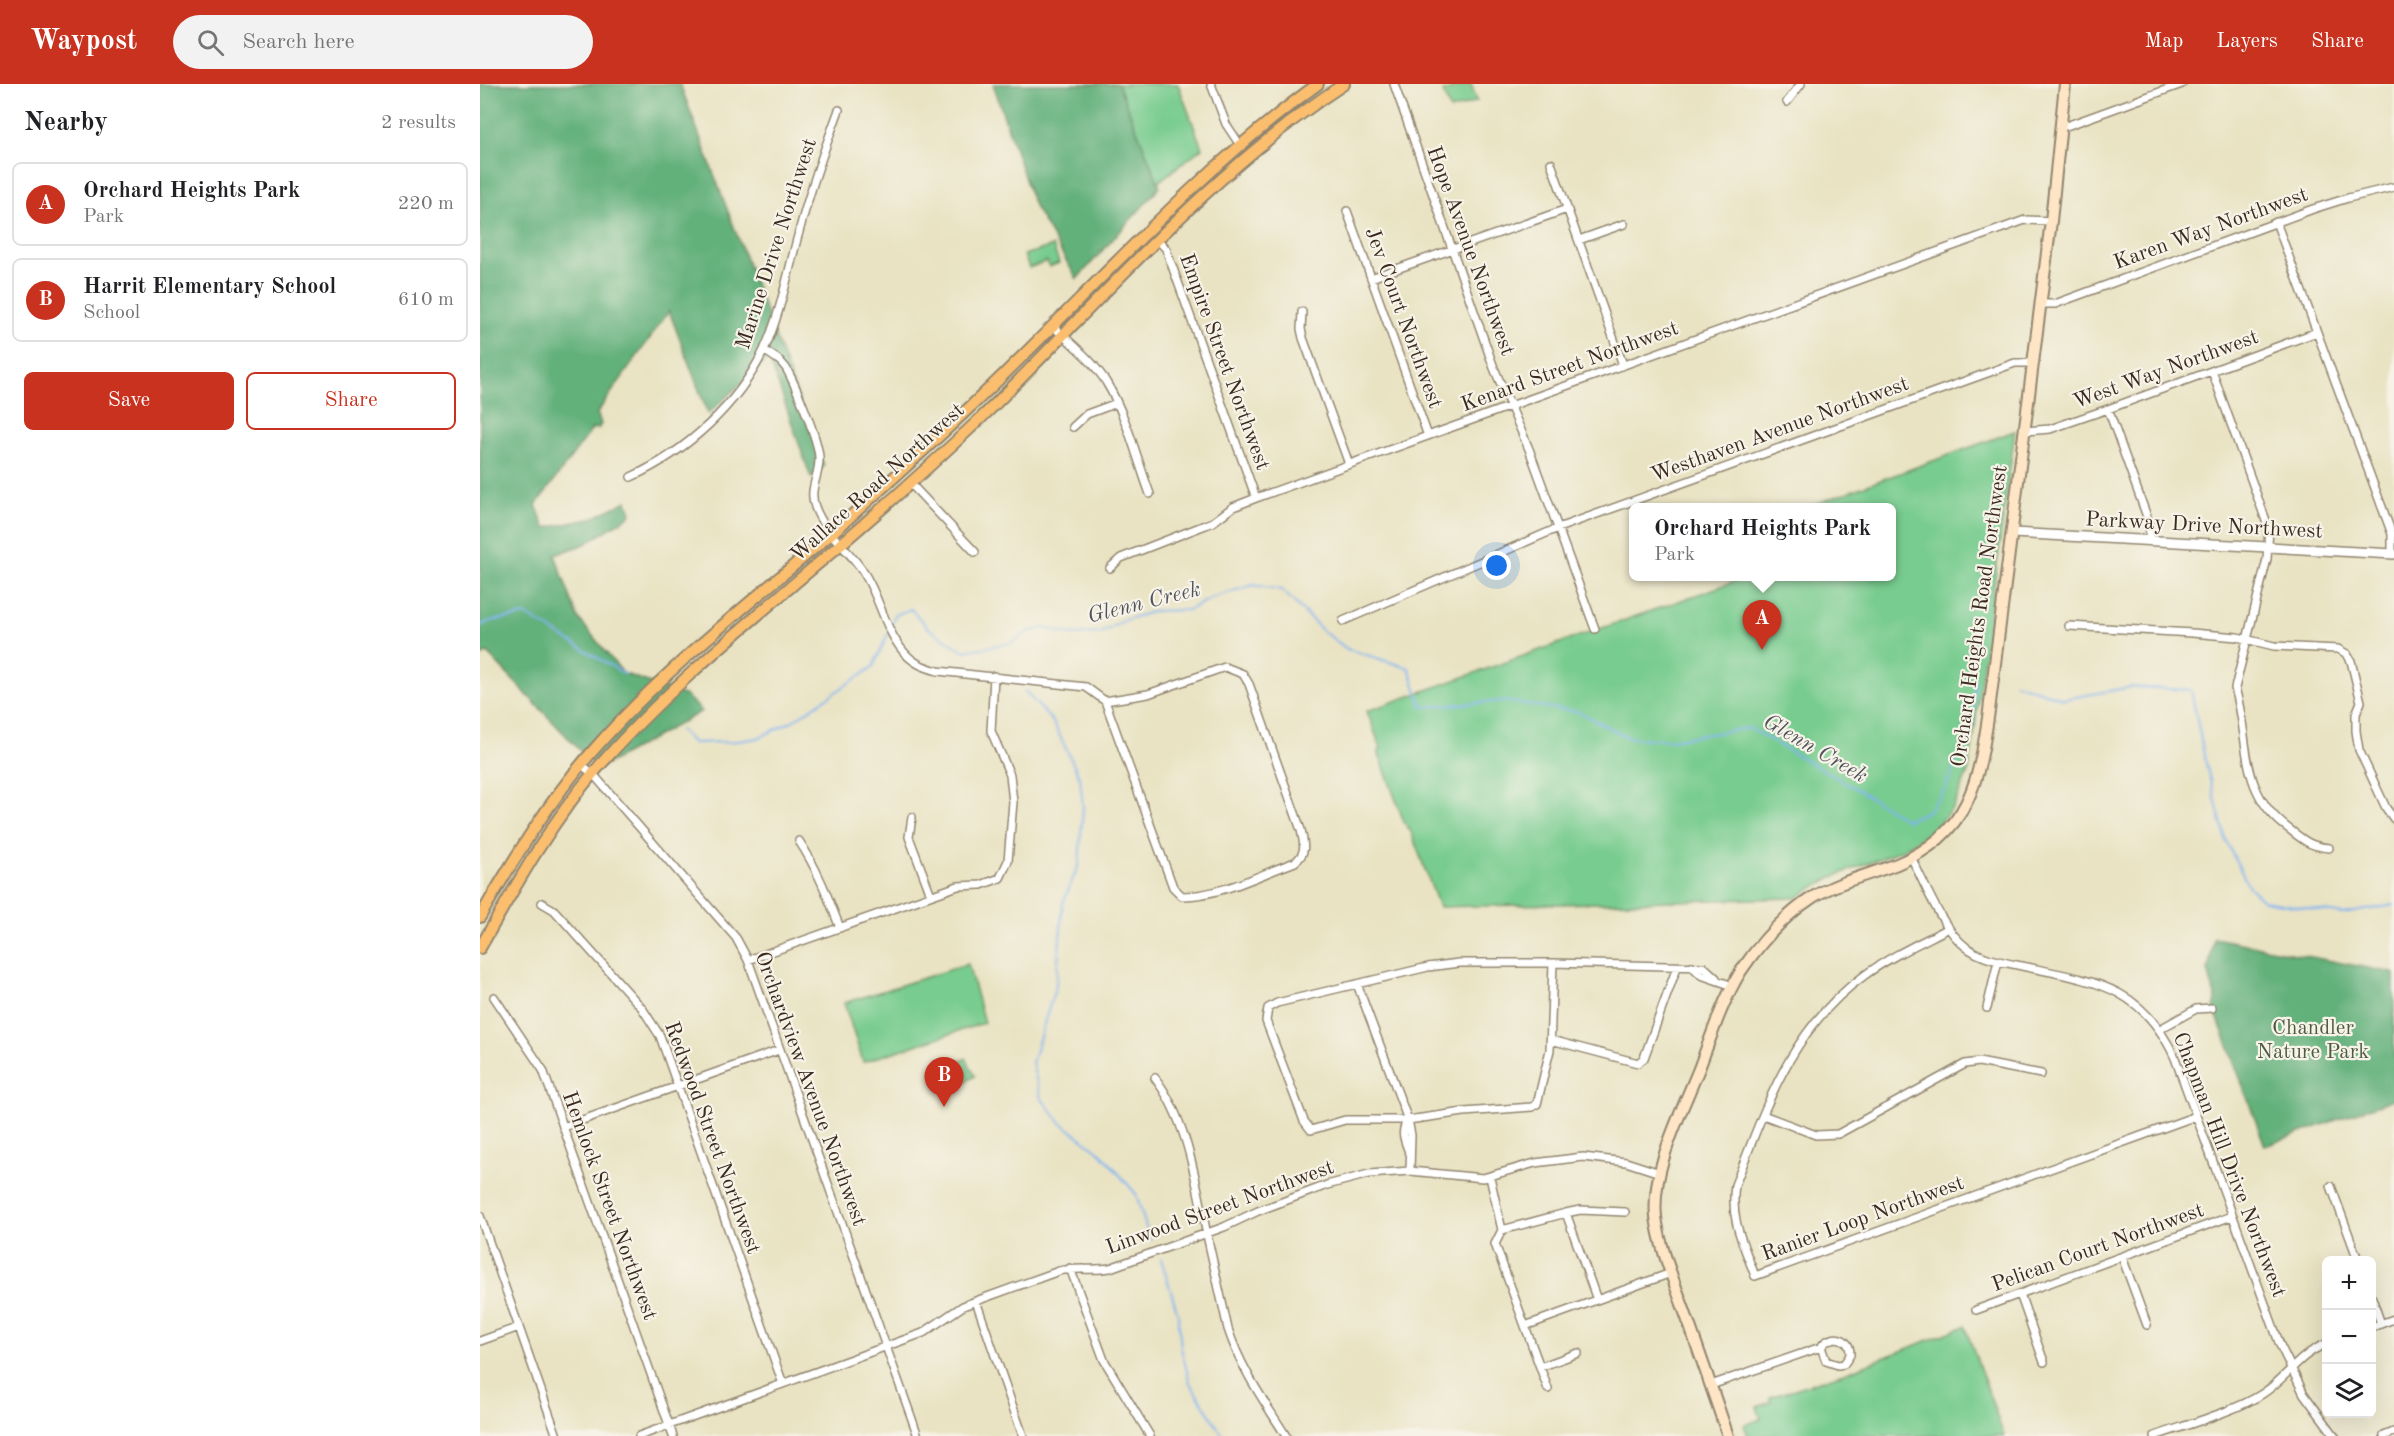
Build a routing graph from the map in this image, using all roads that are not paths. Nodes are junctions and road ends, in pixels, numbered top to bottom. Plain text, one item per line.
1 (1211, 84) edge
2 (1318, 84) edge
3 (1344, 84) edge
4 (1394, 84) edge
5 (1801, 84) edge
6 (2065, 84) edge
7 (2182, 84) edge
8 (1787, 102) dead end
9 (839, 110) dead end
10 (2060, 127) junction
11 (1240, 145) junction
12 (1551, 163) dead end
13 (2394, 187) edge
14 (1567, 209) junction
15 (1347, 211) dead end
16 (2051, 220) junction
17 (2276, 222) junction
18 (1624, 224) dead end
19 (1158, 240) junction
20 (1579, 240) junction
21 (1452, 250) junction
22 (1371, 278) junction
23 (2040, 304) junction
24 (1302, 312) dead end
25 (1052, 325) junction
26 (2317, 332) junction
27 (1063, 336) junction
28 (764, 350) junction
29 (2032, 363) junction
30 (1623, 365) junction
31 (2212, 371) junction
32 (1117, 403) junction
33 (1511, 405) junction
34 (2108, 410) junction
35 (1073, 427) dead end
36 (2025, 430) junction
37 (1428, 436) junction
38 (1349, 464) junction
39 (631, 477) dead end
40 (910, 483) junction
41 (1150, 494) dead end
42 (1256, 498) junction
43 (1558, 528) junction
44 (831, 533) junction
45 (2012, 533) junction
46 (2149, 541) junction
47 (841, 544) junction
48 (2268, 548) junction
49 (975, 552) dead end
50 (2393, 554) edge
51 (1110, 568) dead end
52 (1343, 621) dead end
53 (2069, 626) dead end
54 (1595, 629) dead end
55 (2246, 641) junction
56 (994, 676) junction
57 (1106, 701) junction
58 (582, 765) junction
59 (593, 774) junction
60 (912, 818) dead end
61 (2394, 819) edge
62 (799, 841) dead end
63 (2329, 848) dead end
64 (1911, 857) junction
65 (931, 896) junction
66 (542, 903) dead end
67 (480, 917) edge
68 (840, 927) junction
69 (1948, 928) junction
70 (480, 948) edge
71 (748, 960) junction
72 (1998, 962) junction
73 (1553, 963) junction
74 (1677, 967) junction
75 (1357, 984) junction
76 (1733, 986) junction
77 (494, 997) dead end
78 (1987, 1008) dead end
79 (2212, 1008) dead end
80 (2160, 1029) junction
81 (1551, 1040) junction
82 (779, 1050) junction
83 (2041, 1074) dead end
84 (1155, 1078) dead end
85 (677, 1086) junction
86 (1763, 1115) junction
87 (2196, 1116) junction
88 (1408, 1120) junction
89 (563, 1127) junction
90 (1410, 1171) junction
91 (1660, 1173) junction
92 (1490, 1177) junction
93 (2331, 1186) dead end
94 (1625, 1212) dead end
95 (1566, 1213) junction
96 (480, 1216) edge
97 (2232, 1216) junction
98 (1502, 1230) junction
99 (1207, 1233) junction
100 (2357, 1256) edge
101 (2122, 1257) junction
102 (1070, 1268) junction
103 (1671, 1273) junction
104 (2020, 1294) junction
105 (1597, 1300) junction
106 (976, 1301) junction
107 (1976, 1310) dead end
108 (2376, 1310) edge
109 (2394, 1319) edge
110 (2381, 1324) junction
111 (2147, 1325) dead end
112 (1525, 1326) junction
113 (2376, 1326) edge
114 (519, 1327) junction
115 (480, 1341) edge
116 (886, 1346) junction
117 (2322, 1346) edge
118 (1821, 1347) junction
119 (1578, 1353) dead end
120 (2044, 1362) dead end
121 (1540, 1367) junction
122 (2291, 1370) junction
123 (783, 1384) junction
124 (1711, 1385) junction
125 (1548, 1389) dead end
126 (669, 1426) junction
127 (2394, 1432) edge
128 (557, 1436) edge
129 (639, 1436) edge
130 (673, 1436) edge
131 (918, 1436) edge
132 (1023, 1436) edge
133 (1150, 1436) edge
134 (1286, 1436) edge
135 (1728, 1436) edge
136 (2155, 1436) edge
137 (2335, 1436) edge
138 (2385, 1436) edge

1 - 11 street
2 - 11 main road, Wallace Road Northwest
3 - 19 main road, Wallace Road Northwest
4 - 21 street, Hope Avenue Northwest
5 - 8 street
6 - 10 main road, Orchard Heights Road Northwest
7 - 10 street
9 - 28 street, Marine Drive Northwest
10 - 16 main road, Orchard Heights Road Northwest
11 - 25 main road, Wallace Road Northwest
12 - 14 street
13 - 17 street, Karen Way Northwest
14 - 20 street
14 - 21 street
15 - 22 street, Jev Court Northwest
16 - 23 main road, Orchard Heights Road Northwest
16 - 30 street, Kenard Street Northwest
17 - 23 street, Karen Way Northwest
17 - 26 street
18 - 20 street
19 - 27 main road, Wallace Road Northwest
19 - 42 street, Empire Street Northwest
20 - 30 street
21 - 22 street
21 - 33 street, Hope Avenue Northwest
22 - 37 street, Jev Court Northwest
23 - 29 main road, Orchard Heights Road Northwest
24 - 38 street
25 - 27 street
25 - 44 main road, Wallace Road Northwest
26 - 31 street, West Way Northwest
26 - 50 street
27 - 32 street
27 - 40 main road, Wallace Road Northwest
28 - 39 street, Marine Drive Northwest
28 - 44 street
29 - 36 main road, Orchard Heights Road Northwest
29 - 43 street, Westhaven Avenue Northwest
30 - 33 street, Kenard Street Northwest
31 - 34 street, West Way Northwest
31 - 48 street
32 - 35 street
32 - 41 street
33 - 37 street, Kenard Street Northwest
33 - 43 street, Hope Avenue Northwest
34 - 36 street, West Way Northwest
34 - 46 street
36 - 45 main road, Orchard Heights Road Northwest
37 - 38 street, Kenard Street Northwest
38 - 42 street, Kenard Street Northwest
40 - 47 main road, Wallace Road Northwest
40 - 49 street
42 - 51 street, Kenard Street Northwest
43 - 52 street, Westhaven Avenue Northwest
43 - 54 street, Hope Avenue Northwest
44 - 47 street
44 - 58 main road, Wallace Road Northwest
45 - 46 street, Parkway Drive Northwest
45 - 64 main road, Orchard Heights Road Northwest
46 - 48 street, Parkway Drive Northwest
47 - 56 street
47 - 59 main road, Wallace Road Northwest
48 - 50 street, Parkway Drive Northwest
48 - 55 street
53 - 55 street
55 - 61 street
55 - 63 street
56 - 57 street
56 - 65 street
57 - 57 street
58 - 59 street, Orchardview Avenue Northwest
58 - 67 main road, Wallace Road Northwest
59 - 70 main road, Wallace Road Northwest
59 - 71 street, Orchardview Avenue Northwest
60 - 65 street
62 - 68 street
64 - 69 street, Chapman Hill Drive Northwest
64 - 76 main road, Orchard Heights Road Northwest
65 - 68 street
66 - 85 street, Redwood Street Northwest
68 - 71 street
69 - 72 street, Chapman Hill Drive Northwest
69 - 86 street, Ranier Loop Northwest
71 - 82 street, Orchardview Avenue Northwest
72 - 78 street
72 - 80 street, Chapman Hill Drive Northwest
73 - 74 street
73 - 75 street
73 - 81 street
74 - 76 street
74 - 81 street
75 - 88 street
75 - 88 street
76 - 91 main road, Orchard Heights Road Northwest
77 - 89 street, Hemlock Street Northwest
79 - 80 street
80 - 87 street, Chapman Hill Drive Northwest
81 - 88 street
82 - 85 street
82 - 116 street, Orchardview Avenue Northwest
83 - 86 street
84 - 99 street
85 - 89 street
85 - 123 street, Redwood Street Northwest
86 - 87 street, Ranier Loop Northwest
87 - 97 street, Chapman Hill Drive Northwest
88 - 90 street
89 - 126 street, Hemlock Street Northwest
90 - 92 street, Linwood Street Northwest
90 - 99 street, Linwood Street Northwest
91 - 92 street, Linwood Street Northwest
91 - 103 main road, Orchard Heights Road Northwest
92 - 98 street
93 - 100 street
94 - 95 street
95 - 98 street
95 - 105 street
96 - 114 street
97 - 101 street, Pelican Court Northwest
97 - 122 street, Chapman Hill Drive Northwest
98 - 112 street
99 - 102 street, Linwood Street Northwest
99 - 134 street
101 - 104 street, Pelican Court Northwest
101 - 111 street
102 - 106 street, Linwood Street Northwest
102 - 133 street
103 - 105 street
103 - 124 main road, Orchard Heights Road Northwest
104 - 107 street, Pelican Court Northwest
104 - 120 street
105 - 112 street
106 - 116 street, Linwood Street Northwest
106 - 132 street
108 - 110 street
109 - 110 street
110 - 113 street
112 - 121 street
114 - 115 street
114 - 128 street
116 - 123 street, Linwood Street Northwest
116 - 131 street, Orchardview Avenue Northwest
117 - 122 street
118 - 118 street
118 - 124 street
119 - 121 street
121 - 125 street
122 - 136 street
122 - 137 street, Chapman Hill Drive Northwest
123 - 126 street, Linwood Street Northwest
124 - 135 main road, Orchard Heights Road Northwest
126 - 129 street, Linwood Street Northwest
126 - 130 street, Hemlock Street Northwest
127 - 138 street

